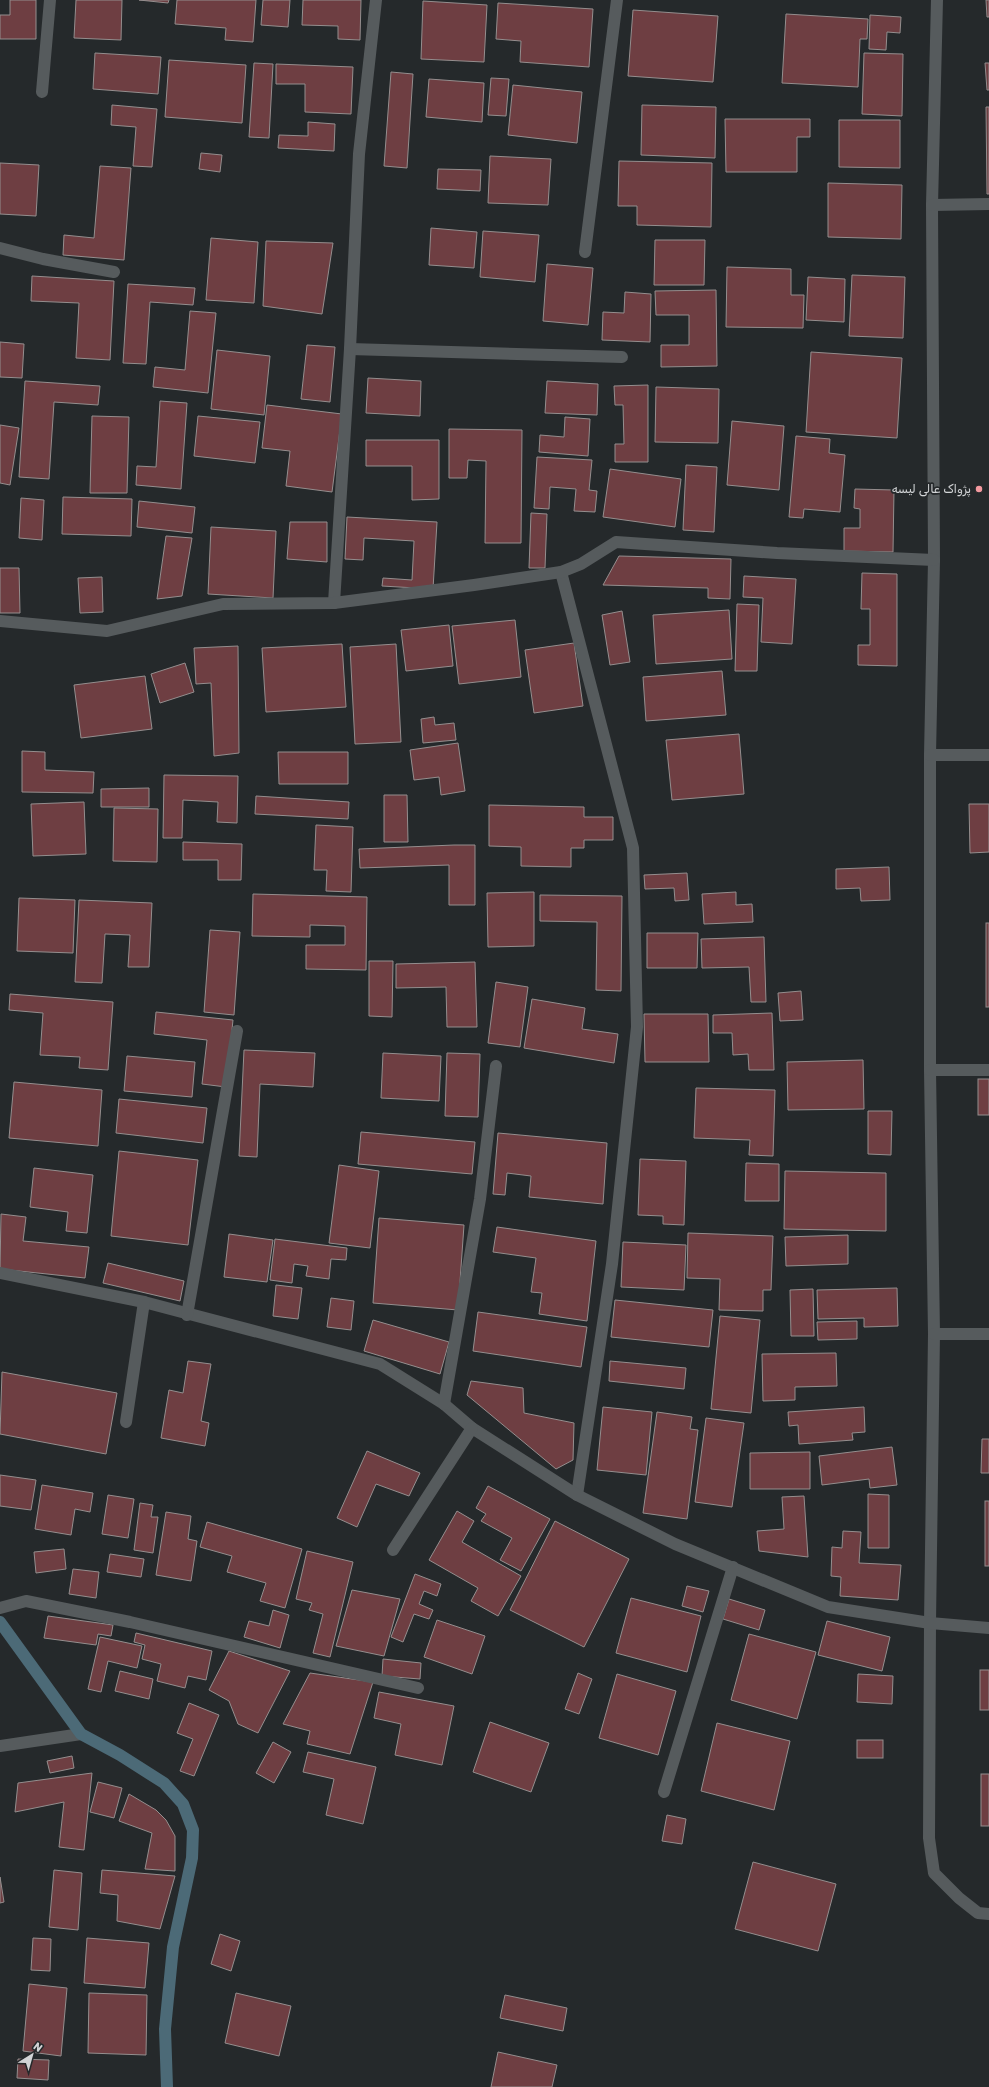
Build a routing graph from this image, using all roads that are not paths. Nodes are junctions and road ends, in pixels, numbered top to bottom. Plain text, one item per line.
1 (50, 0) edge
2 (376, 0) edge
3 (617, 0) edge
4 (937, 0) edge
5 (42, 92) dead end
6 (989, 204) edge
7 (932, 205) junction
8 (0, 248) edge
9 (585, 252) dead end
10 (114, 272) dead end
11 (350, 349) junction
12 (622, 356) dead end
13 (934, 560) junction
14 (561, 572) junction
15 (334, 603) junction
16 (0, 621) edge
17 (930, 755) junction
18 (989, 755) edge
19 (237, 1031) dead end
20 (496, 1066) dead end
21 (930, 1070) junction
22 (989, 1070) edge
23 (0, 1273) edge
24 (144, 1302) junction
25 (187, 1315) junction
26 (934, 1334) junction
27 (989, 1334) edge
28 (444, 1404) junction
29 (126, 1422) dead end
30 (472, 1428) junction
31 (577, 1495) junction
32 (393, 1550) dead end
33 (733, 1566) junction
34 (0, 1608) edge
35 (0, 1622) edge
36 (930, 1623) junction
37 (989, 1628) edge
38 (418, 1688) dead end
39 (81, 1734) junction
40 (0, 1746) edge
41 (664, 1792) dead end
42 (989, 1914) edge
43 (167, 2087) edge

1 - 5 street
2 - 11 street
3 - 9 street
4 - 7 street
6 - 7 street
7 - 13 street
8 - 10 street
11 - 12 street
11 - 15 street
13 - 14 street
13 - 17 street
14 - 15 street
14 - 31 street
15 - 16 street
17 - 18 street
17 - 21 street
19 - 25 street
20 - 28 street
21 - 22 street
21 - 26 street
23 - 24 street
24 - 25 street
24 - 29 street
25 - 28 street
26 - 27 street
26 - 36 street
28 - 30 street
30 - 31 street
30 - 32 street
31 - 33 street
33 - 36 street
33 - 41 street
34 - 38 street
35 - 39 street
36 - 37 street
36 - 42 street
39 - 40 street
39 - 43 street

